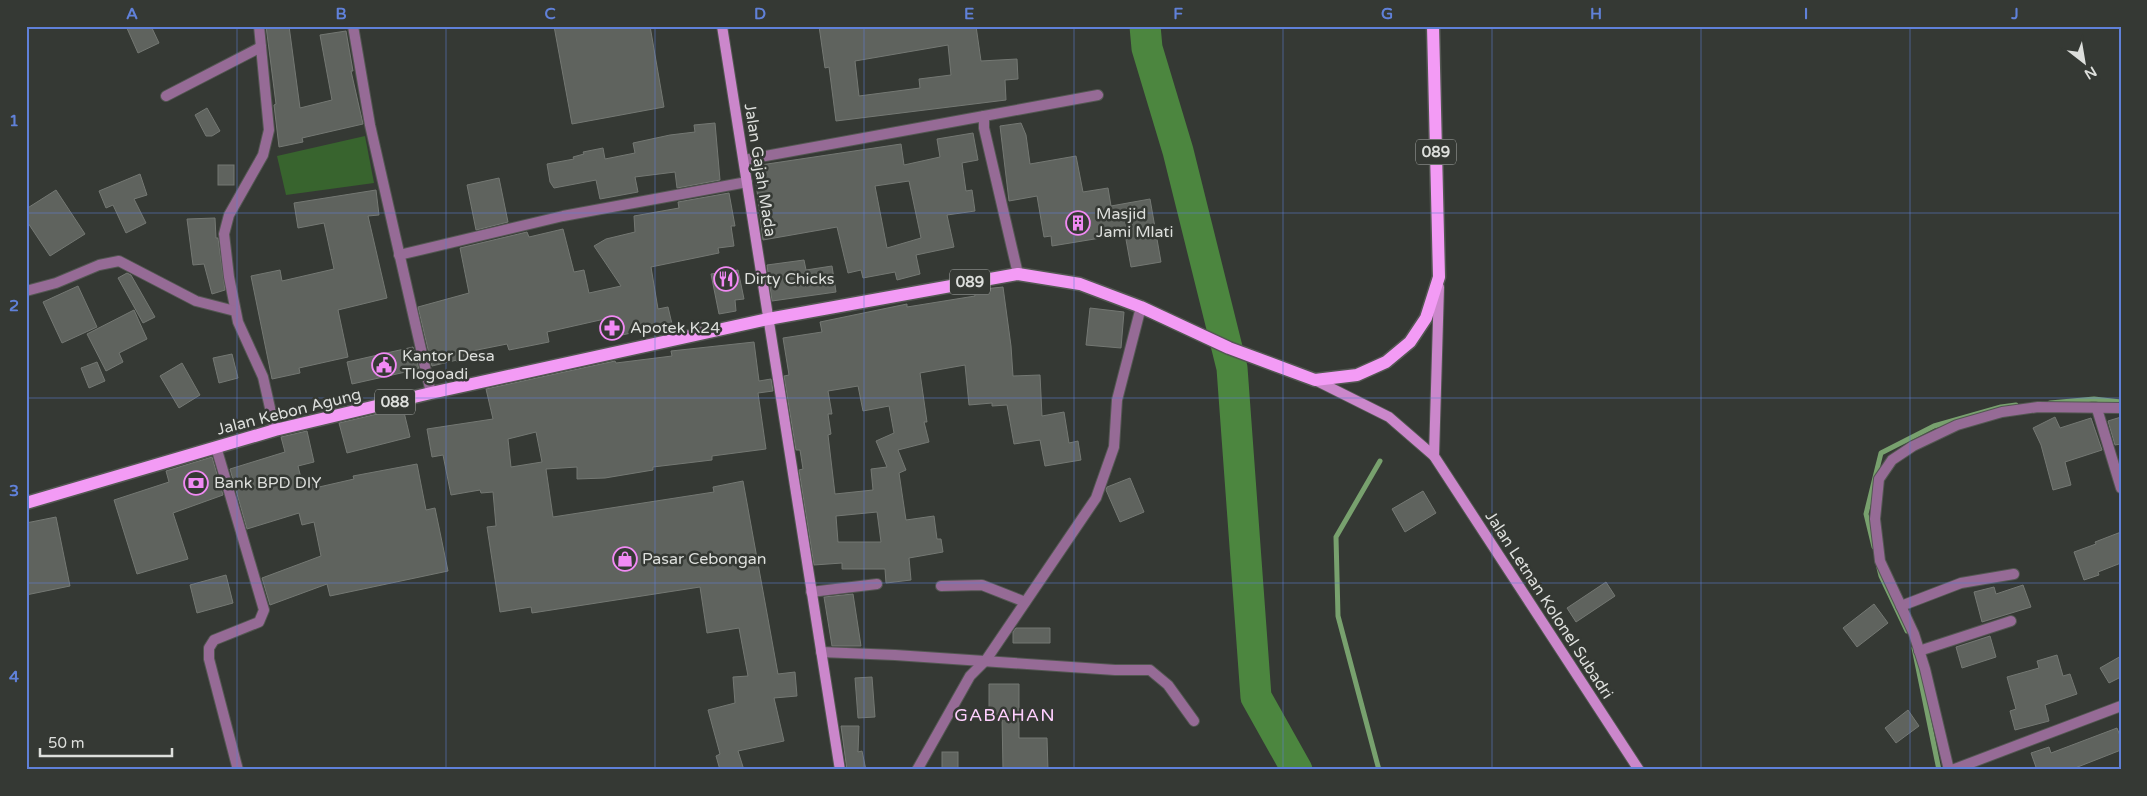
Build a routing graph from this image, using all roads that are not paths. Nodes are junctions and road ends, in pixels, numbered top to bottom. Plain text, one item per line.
1 (259, 26) edge
2 (353, 26) edge
3 (722, 26) edge
4 (1433, 26) edge
5 (261, 47) junction
6 (1098, 95) dead end
7 (166, 96) dead end
8 (984, 116) junction
9 (744, 160) junction
10 (748, 182) junction
11 (399, 255) junction
12 (1018, 274) junction
13 (1439, 277) junction
14 (26, 291) edge
15 (1141, 307) junction
16 (236, 311) junction
17 (768, 319) junction
18 (1315, 380) junction
19 (432, 393) junction
20 (2121, 408) edge
21 (2097, 409) junction
22 (275, 430) junction
23 (216, 447) junction
24 (1434, 456) junction
25 (2121, 488) edge
26 (26, 503) edge
27 (2014, 574) dead end
28 (877, 584) dead end
29 (941, 586) dead end
30 (811, 592) junction
31 (1025, 602) junction
32 (1901, 606) junction
33 (2011, 621) dead end
34 (1919, 651) junction
35 (821, 652) junction
36 (986, 660) junction
37 (2121, 706) edge
38 (1194, 721) dead end
39 (238, 770) edge
40 (840, 770) edge
41 (917, 770) edge
42 (1639, 770) edge
43 (1950, 770) edge

1 - 5 street
2 - 11 street
3 - 9 main road, Jalan Gajah Mada
4 - 13 main road, 089
5 - 7 street
5 - 16 street
6 - 8 street
8 - 9 street
8 - 12 street
9 - 10 main road, Jalan Gajah Mada
10 - 11 street
10 - 17 main road, Jalan Gajah Mada
11 - 19 street
12 - 15 main road, 089
12 - 17 main road, 089
13 - 18 main road, 089
13 - 24 main road
14 - 16 street
15 - 18 main road, 089
15 - 31 street
16 - 22 street
17 - 19 main road, Jalan Kebon Agung / 088
17 - 30 main road, Jalan Gajah Mada
18 - 24 main road, Jalan Letnan Kolonel Subadri
19 - 22 main road, Jalan Kebon Agung / 088
20 - 21 street
21 - 25 street
21 - 32 street
22 - 23 main road, Jalan Kebon Agung / 088
23 - 26 main road, Jalan Kebon Agung / 088
23 - 39 street
24 - 42 main road, Jalan Letnan Kolonel Subadri
27 - 32 street
28 - 30 street
29 - 31 street
30 - 35 main road, Jalan Gajah Mada
31 - 36 street
32 - 34 street
33 - 34 street
34 - 43 street
35 - 36 street
35 - 40 main road, Jalan Gajah Mada
36 - 38 street
36 - 41 street
37 - 43 street

